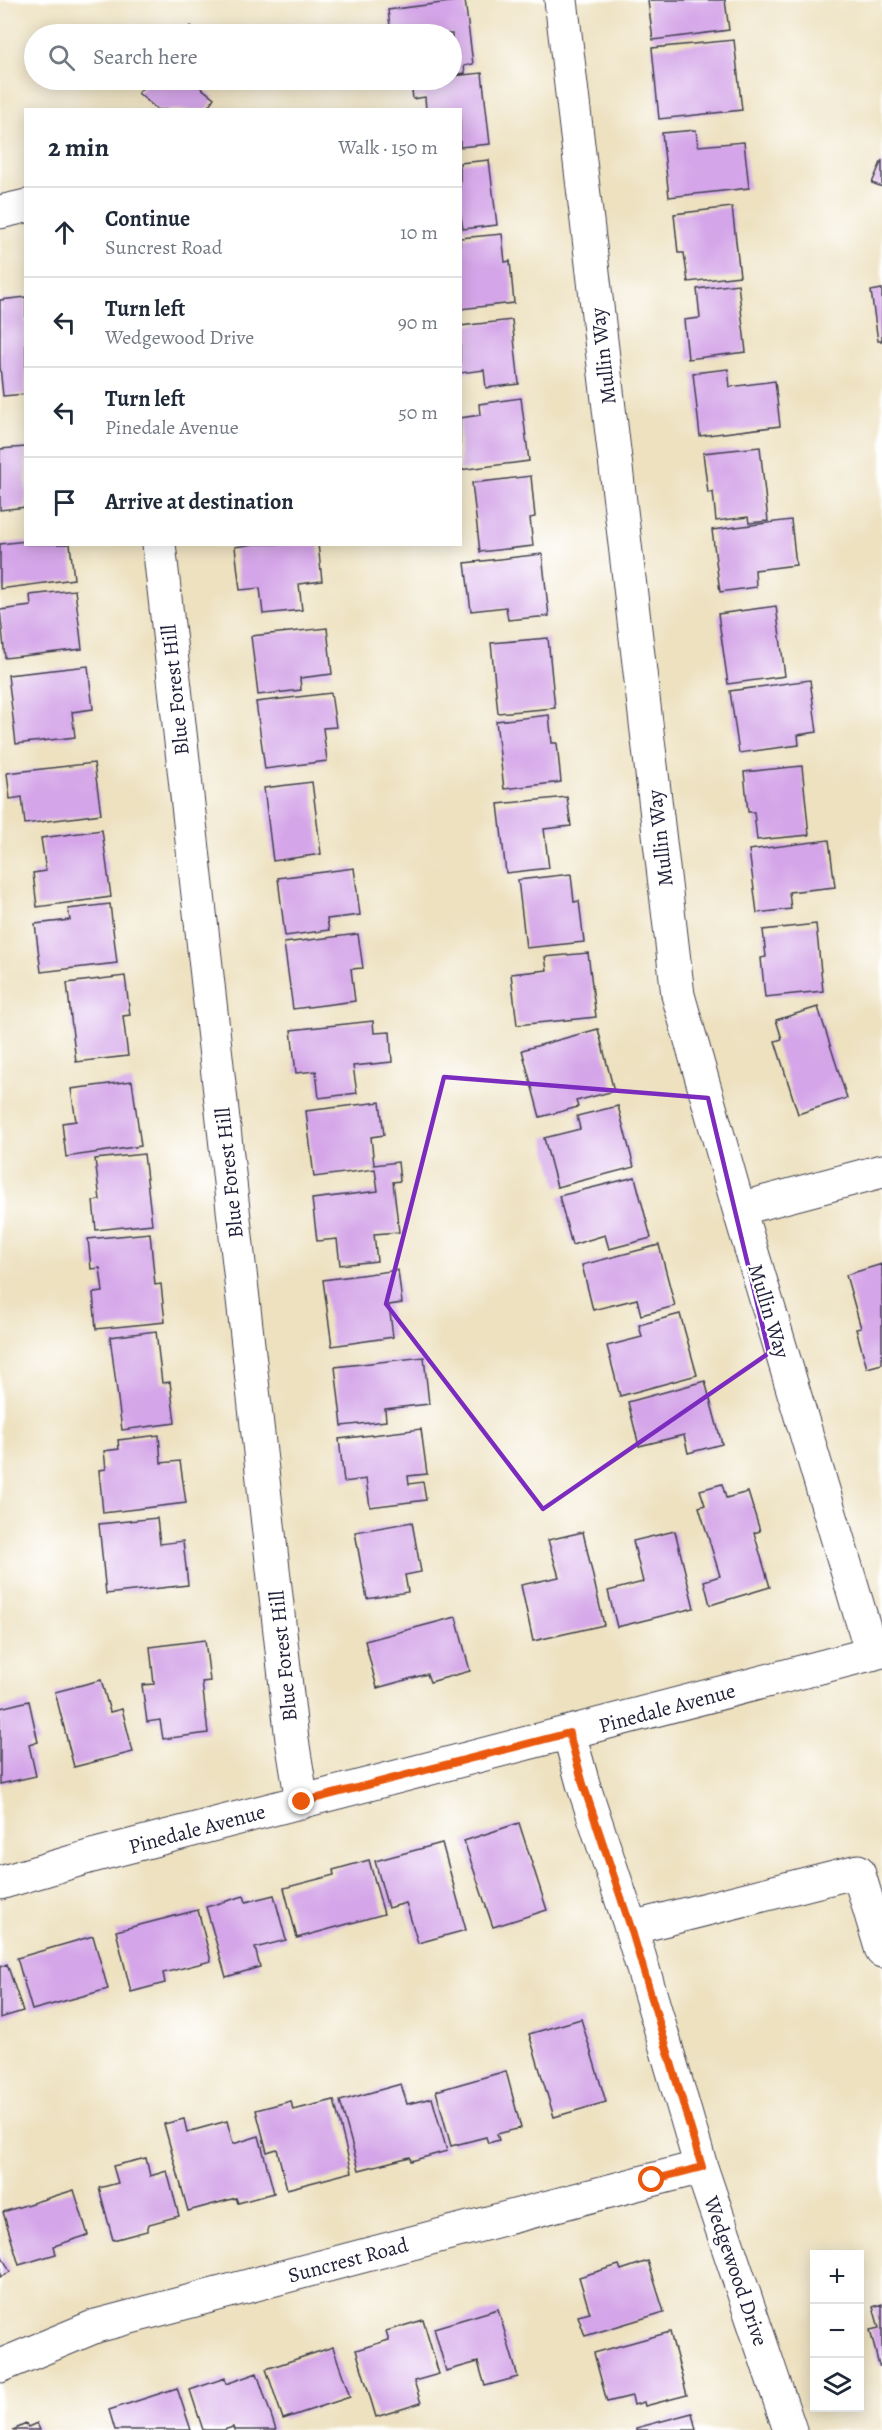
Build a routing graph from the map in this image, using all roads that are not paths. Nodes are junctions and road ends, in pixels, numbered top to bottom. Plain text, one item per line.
1 (561, 0) edge
2 (24, 206) edge
3 (0, 212) edge
4 (159, 546) edge
5 (882, 1171) edge
6 (739, 1209) junction
7 (877, 1653) edge
8 (569, 1733) junction
9 (302, 1802) junction
10 (870, 1868) edge
11 (0, 1883) edge
12 (631, 1928) junction
13 (882, 1952) edge
14 (702, 2167) junction
15 (0, 2366) edge
16 (790, 2430) edge

1 - 6 street, Mullin Way
2 - 3 street
4 - 9 street, Blue Forest Hill
5 - 6 street
6 - 7 street, Mullin Way
7 - 8 street, Pinedale Avenue
8 - 9 street, Pinedale Avenue
8 - 12 street, Wedgewood Drive
9 - 11 street, Pinedale Avenue
10 - 12 street
10 - 13 street
12 - 14 street, Wedgewood Drive
14 - 15 street, Suncrest Road
14 - 16 street, Wedgewood Drive

